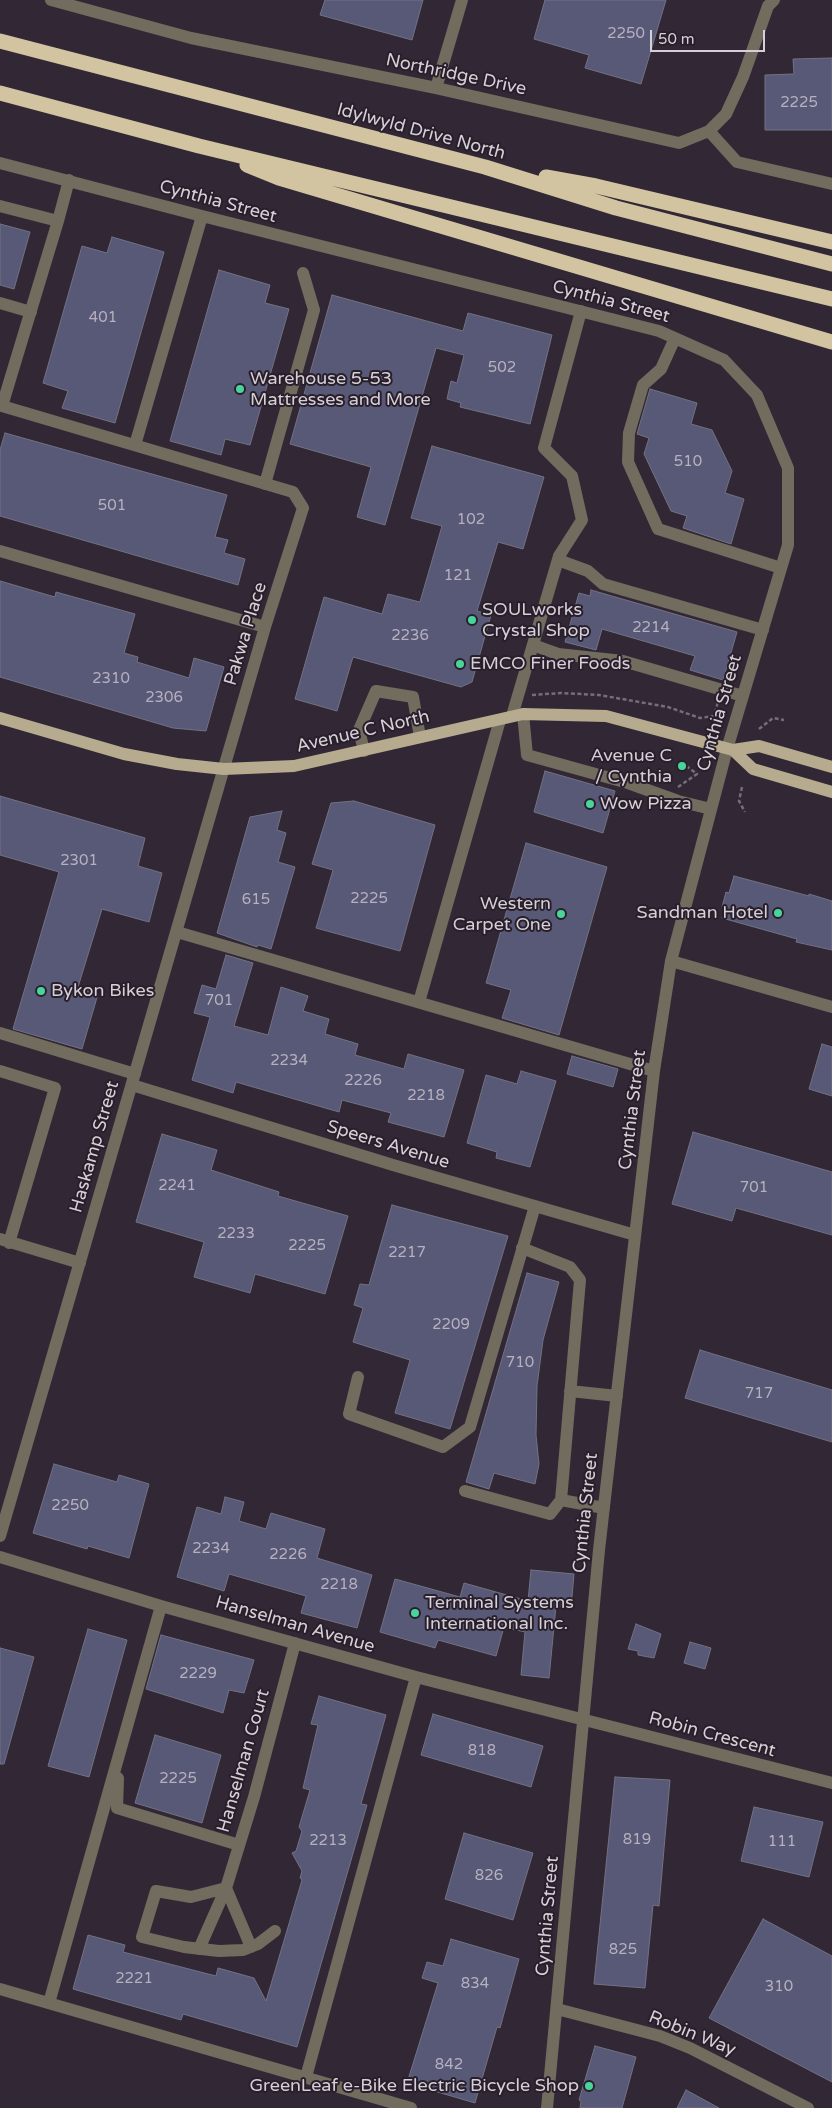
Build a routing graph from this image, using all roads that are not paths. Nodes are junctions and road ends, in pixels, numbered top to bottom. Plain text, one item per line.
1 (51, 0) edge
2 (462, 0) edge
3 (774, 0) edge
4 (0, 41) edge
5 (436, 88) junction
6 (0, 93) edge
7 (709, 131) junction
8 (199, 146) junction
9 (0, 162) edge
10 (485, 167) junction
11 (69, 180) junction
12 (832, 184) edge
13 (0, 206) edge
14 (202, 216) junction
15 (58, 221) junction
16 (832, 242) edge
17 (832, 264) edge
18 (303, 273) dead end
19 (832, 299) edge
20 (0, 304) edge
21 (581, 311) junction
22 (31, 312) junction
23 (676, 338) junction
24 (832, 342) edge
25 (1, 406) edge
26 (135, 446) junction
27 (265, 484) junction
28 (0, 550) edge
29 (558, 560) junction
30 (781, 568) junction
31 (265, 627) junction
32 (762, 630) junction
33 (533, 645) junction
34 (743, 696) junction
35 (512, 717) junction
36 (0, 718) edge
37 (420, 737) junction
38 (730, 750) junction
39 (364, 751) junction
40 (832, 766) edge
41 (224, 769) junction
42 (832, 792) edge
43 (711, 809) junction
44 (177, 932) junction
45 (671, 960) junction
46 (419, 1002) junction
47 (832, 1007) edge
48 (0, 1033) edge
49 (0, 1071) edge
50 (654, 1071) junction
51 (133, 1079) junction
52 (535, 1206) junction
53 (635, 1235) junction
54 (4, 1241) edge
55 (522, 1248) junction
56 (80, 1263) junction
57 (358, 1377) dead end
58 (570, 1391) junction
59 (617, 1396) junction
60 (465, 1491) dead end
61 (561, 1500) junction
62 (604, 1508) junction
63 (0, 1536) edge
64 (0, 1557) edge
65 (161, 1606) junction
66 (295, 1643) junction
67 (416, 1677) junction
68 (583, 1719) junction
69 (115, 1768) junction
70 (832, 1783) edge
71 (239, 1845) junction
72 (226, 1888) junction
73 (275, 1931) dead end
74 (251, 1947) junction
75 (199, 1949) junction
76 (0, 1989) edge
77 (49, 2003) junction
78 (557, 2009) junction
79 (306, 2078) junction
80 (411, 2108) edge
81 (547, 2108) edge
82 (807, 2108) edge

1 - 5 street, Northridge Drive
2 - 5 street
3 - 7 street, Northridge Drive
4 - 10 highway, Idylwyld Drive North
5 - 7 street, Northridge Drive
6 - 8 highway
7 - 12 street
8 - 19 highway
8 - 24 highway
9 - 11 street, Cynthia Street
10 - 16 highway
10 - 17 highway, Idylwyld Drive North
11 - 14 street, Cynthia Street
11 - 15 street
13 - 15 street
14 - 21 street, Cynthia Street
14 - 26 street
15 - 22 street
18 - 27 street
20 - 22 street
21 - 23 street, Cynthia Street
21 - 29 street
22 - 25 street
23 - 30 street, Cynthia Street
23 - 30 street
25 - 26 street
26 - 27 street
27 - 31 street, Pakwa Place
28 - 31 street
29 - 32 street
29 - 33 street
30 - 32 street, Cynthia Street
31 - 41 street, Pakwa Place
32 - 34 street, Cynthia Street
33 - 34 street
33 - 35 street
34 - 38 street, Cynthia Street
35 - 37 main road, Avenue C North
35 - 38 main road, Avenue C North
35 - 43 street
35 - 46 street
36 - 41 main road, Avenue C North
37 - 39 main road, Avenue C North
37 - 39 street
38 - 40 main road, Avenue C North
38 - 42 main road, Avenue C North
38 - 43 street, Cynthia Street
39 - 41 main road, Avenue C North
41 - 44 street, Haskamp Street
43 - 45 street, Cynthia Street
44 - 46 street
44 - 51 street, Haskamp Street
45 - 47 street
45 - 50 street, Cynthia Street
46 - 50 street
48 - 51 street, Speers Avenue
49 - 54 street
50 - 53 street, Cynthia Street
51 - 52 street, Speers Avenue
51 - 56 street, Haskamp Street
52 - 53 street, Speers Avenue
52 - 55 street
53 - 59 street, Cynthia Street
54 - 56 street
55 - 57 street
55 - 58 street
56 - 63 street, Haskamp Street
58 - 59 street
58 - 61 street
59 - 62 street, Cynthia Street
60 - 61 street
61 - 62 street
62 - 68 street, Cynthia Street
64 - 65 street, Hanselman Avenue
65 - 66 street, Hanselman Avenue
65 - 69 street
66 - 67 street, Hanselman Avenue
66 - 71 street, Hanselman Court
67 - 68 street, Hanselman Avenue
67 - 79 street
68 - 70 street, Robin Crescent
68 - 78 street, Cynthia Street
69 - 71 street
69 - 77 street
71 - 72 street, Hanselman Court
72 - 74 street
72 - 75 street, Hanselman Court
72 - 75 street
73 - 74 street
74 - 75 street
76 - 77 street
77 - 79 street
78 - 81 street, Cynthia Street
78 - 82 street, Robin Way
79 - 80 street

